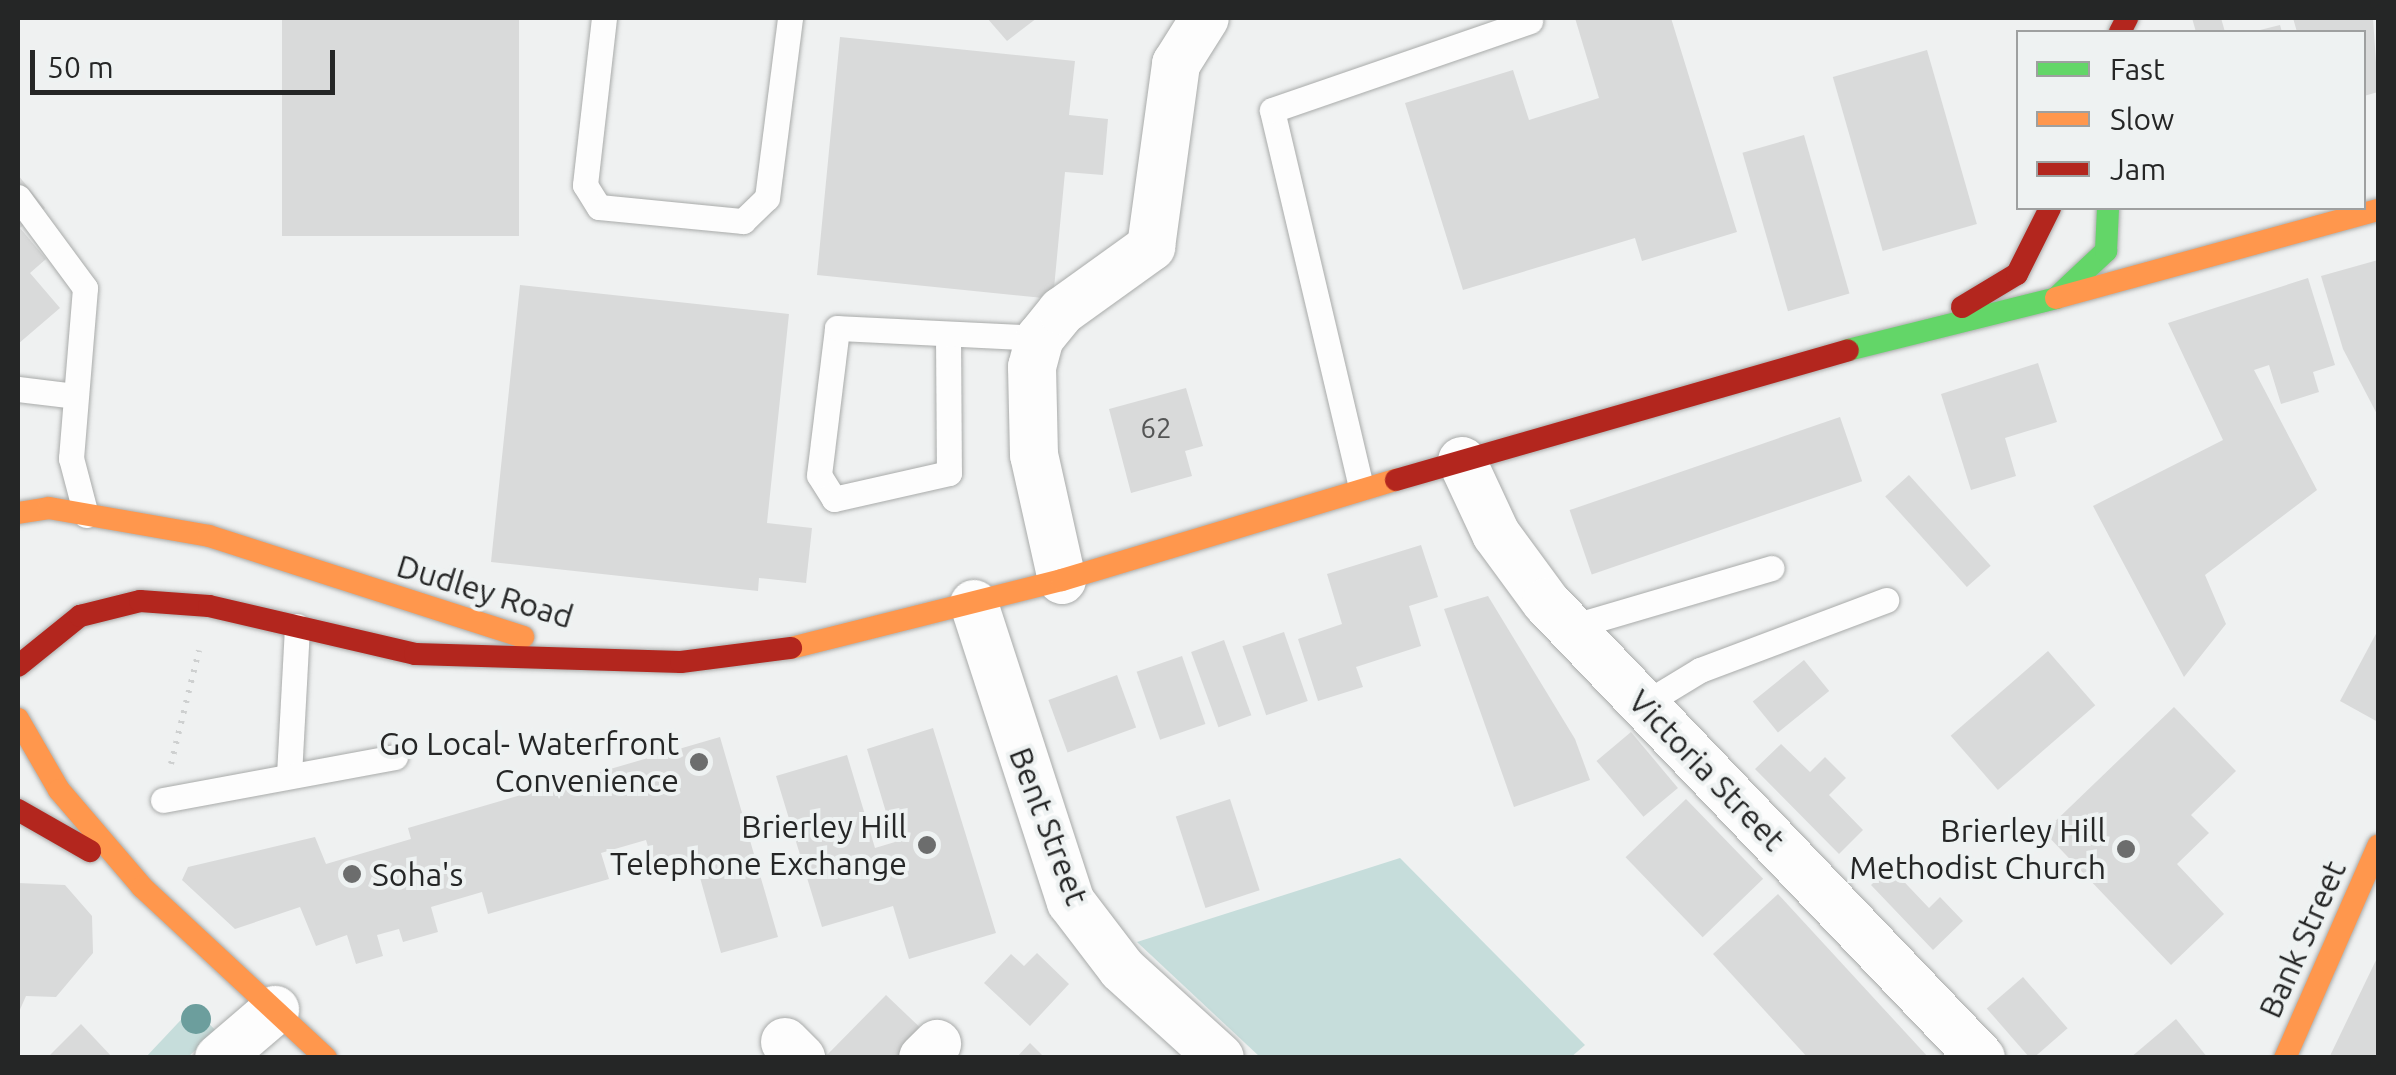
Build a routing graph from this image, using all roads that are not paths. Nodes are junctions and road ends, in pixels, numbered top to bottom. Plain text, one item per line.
1 (604, 18) edge
2 (790, 18) edge
3 (1204, 18) edge
4 (1530, 20) dead end
5 (18, 197) edge
6 (2049, 210) edge
7 (2108, 210) edge
8 (2279, 210) edge
9 (2378, 210) edge
10 (2101, 258) junction
11 (1998, 290) junction
12 (2056, 298) junction
13 (1904, 333) junction
14 (948, 336) junction
15 (1040, 338) junction
16 (18, 389) edge
17 (75, 396) junction
18 (1462, 461) junction
19 (1361, 488) junction
20 (18, 513) edge
21 (86, 515) junction
22 (1772, 568) dead end
23 (1062, 580) junction
24 (1886, 600) dead end
25 (974, 604) junction
26 (297, 626) junction
27 (1571, 627) junction
28 (588, 656) junction
29 (18, 666) edge
30 (1644, 704) junction
31 (18, 719) edge
32 (395, 758) dead end
33 (289, 775) junction
34 (163, 800) road end
35 (18, 810) edge
36 (2378, 846) edge
37 (142, 886) junction
38 (275, 1010) junction
39 (219, 1058) edge
40 (326, 1058) edge
41 (1220, 1058) edge
42 (1981, 1058) edge
43 (2285, 1058) edge

1 - 2 lane
3 - 15 street
4 - 19 lane
5 - 17 lane
6 - 11 main road
7 - 10 main road
8 - 10 street
9 - 12 main road
10 - 11 street
10 - 12 main road
11 - 13 main road
12 - 13 main road
13 - 18 main road
14 - 14 lane
14 - 15 lane
15 - 23 street
16 - 17 lane
17 - 21 lane
18 - 19 main road
18 - 27 street, Victoria Street
19 - 23 main road
20 - 21 main road, Dudley Road
21 - 28 main road, Dudley Road
22 - 27 lane
23 - 25 main road
24 - 30 lane
25 - 28 main road
25 - 41 street, Bent Street
26 - 28 main road, Dudley Road
26 - 29 main road, Dudley Road
26 - 33 lane
27 - 30 street, Victoria Street
30 - 42 street, Victoria Street
31 - 37 main road
32 - 33 lane
33 - 34 lane
35 - 37 main road
36 - 43 main road, Bank Street
37 - 38 main road
38 - 39 street
38 - 40 main road

